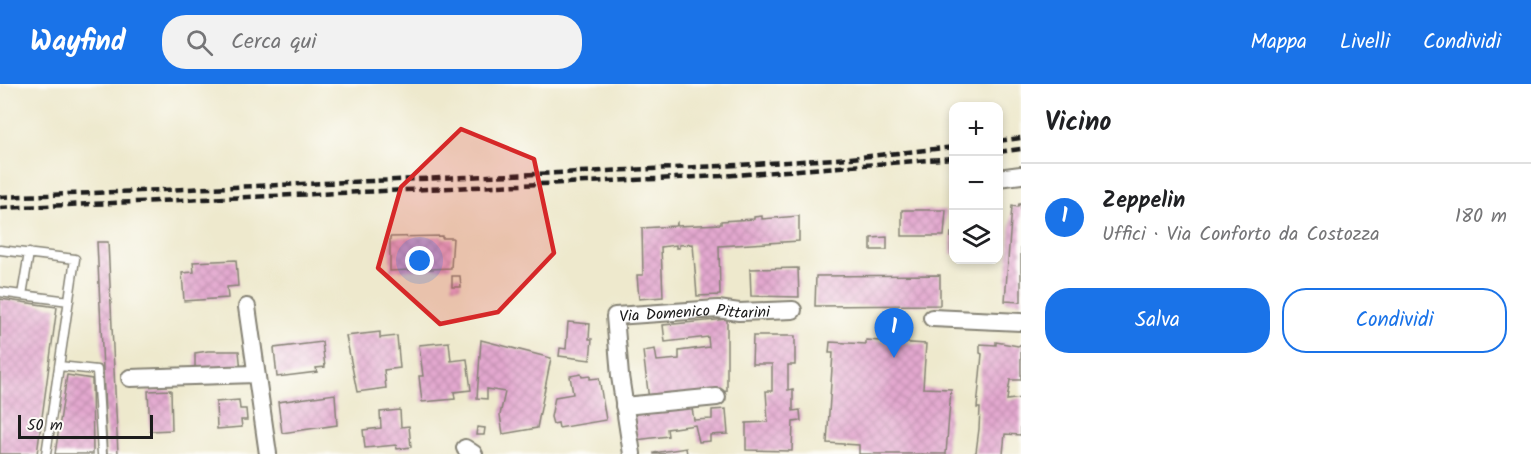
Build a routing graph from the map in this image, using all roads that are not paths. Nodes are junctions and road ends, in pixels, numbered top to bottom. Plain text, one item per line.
1 (1021, 175) edge
2 (1003, 177) edge
3 (0, 250) edge
4 (29, 253) junction
5 (0, 292) edge
6 (22, 295) junction
7 (69, 301) junction
8 (247, 307) dead end
9 (793, 310) dead end
10 (932, 318) dead end
11 (1021, 322) edge
12 (59, 366) junction
13 (256, 374) junction
14 (130, 378) dead end
15 (717, 397) dead end
16 (624, 406) junction
17 (46, 454) edge
18 (102, 454) edge
19 (268, 454) edge
20 (632, 454) edge

1 - 2 street
3 - 4 lane
4 - 6 lane
4 - 7 lane
5 - 6 lane
6 - 7 lane
7 - 12 lane
8 - 13 street
9 - 16 street, Via Domenico Pittarini
10 - 11 street
12 - 17 lane
12 - 18 lane
13 - 14 street
13 - 19 street
15 - 16 street
16 - 20 street, Via Domenico Pittarini

